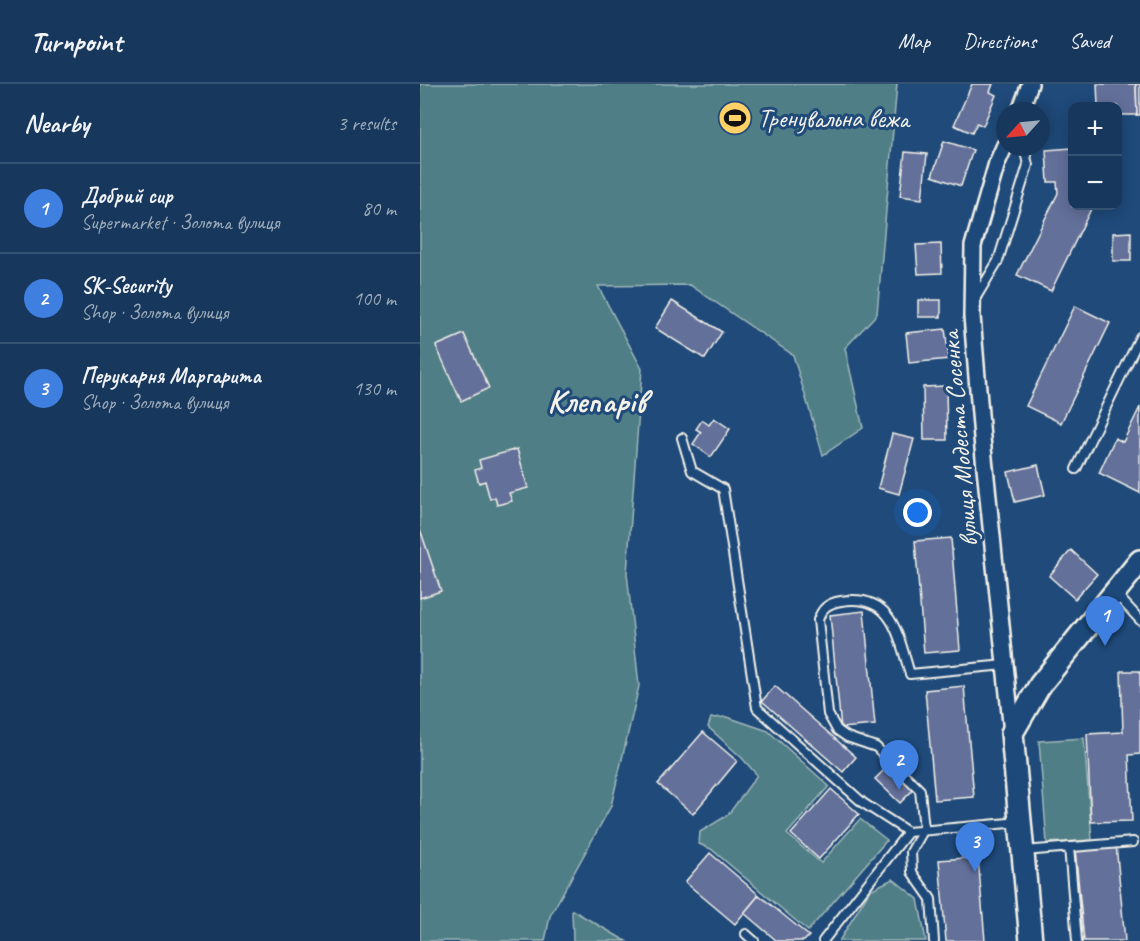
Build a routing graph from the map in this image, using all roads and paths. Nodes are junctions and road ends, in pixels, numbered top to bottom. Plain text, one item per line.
1 (1030, 84) edge
2 (1023, 102) edge
3 (1000, 156) edge
4 (1026, 156) edge
5 (973, 303) junction
6 (1140, 338) edge
7 (682, 438) dead end
8 (1076, 469) dead end
9 (1140, 561) edge
10 (1114, 592) junction
11 (1140, 620) edge
12 (1005, 665) junction
13 (1012, 733) junction
14 (1020, 822) junction
15 (924, 829) junction
16 (908, 832) junction
17 (1133, 842) dead end
18 (1069, 847) junction
19 (1023, 851) junction
20 (746, 934) dead end
21 (754, 941) edge
22 (823, 941) edge
23 (934, 941) edge
24 (1031, 941) edge
25 (1077, 941) edge

1 - 2 street
3 - 5 street, вулиця Модеста Сосенка
4 - 5 lane
5 - 12 street, вулиця Модеста Сосенка
6 - 8 lane
7 - 16 lane
9 - 10 street
10 - 11 lane
10 - 13 street
12 - 13 street, вулиця Модеста Сосенка
12 - 15 lane
13 - 14 street
14 - 15 lane
14 - 19 street
15 - 16 lane
15 - 23 lane
16 - 22 lane
17 - 18 lane
18 - 19 lane
18 - 25 lane
19 - 24 street
20 - 21 lane

